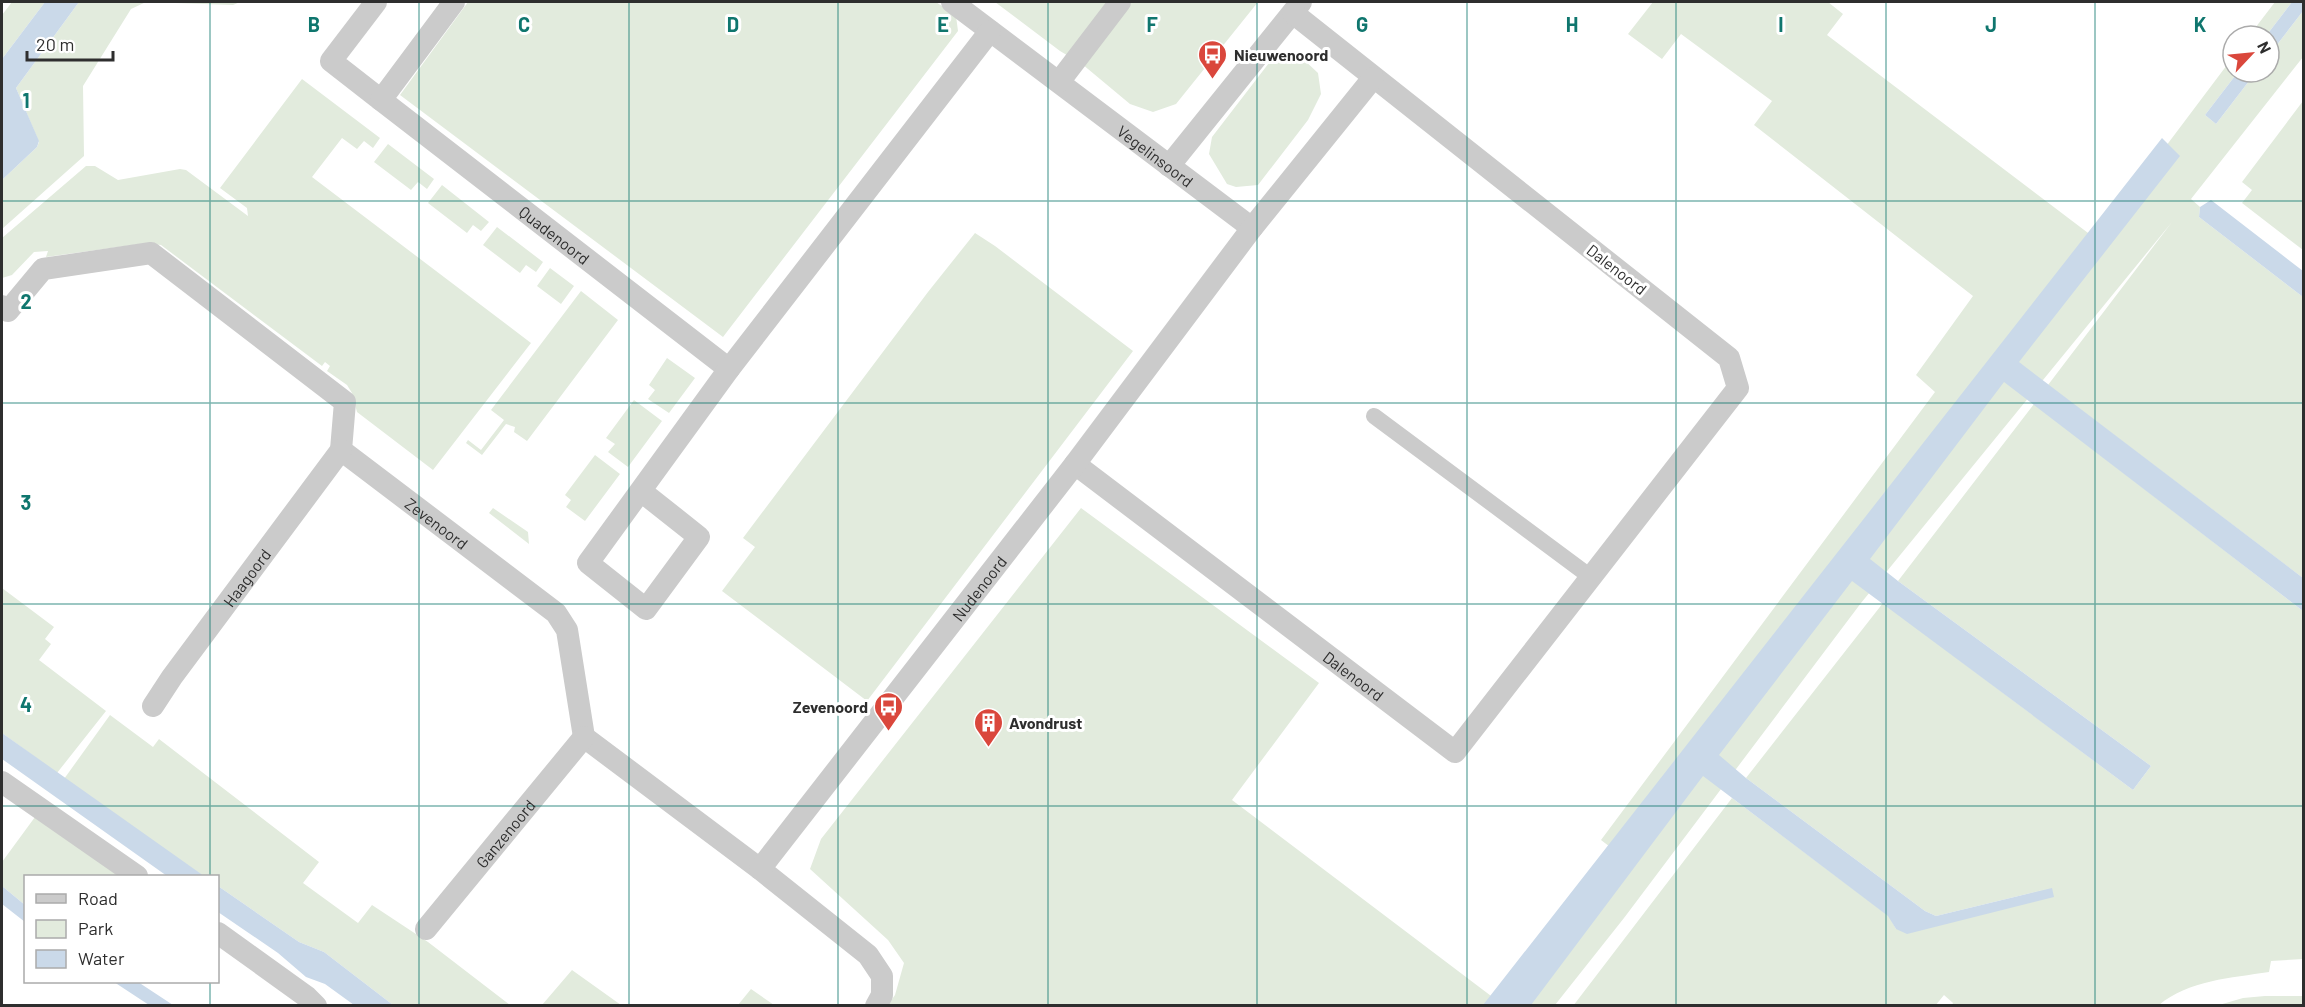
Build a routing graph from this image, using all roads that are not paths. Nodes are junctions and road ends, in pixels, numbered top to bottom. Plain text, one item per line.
1 (376, 2) edge
2 (454, 2) edge
3 (952, 2) edge
4 (1120, 2) edge
5 (1297, 7) edge
6 (990, 31) junction
7 (1373, 78) junction
8 (1059, 82) junction
9 (381, 100) junction
10 (1168, 166) junction
11 (1252, 228) junction
12 (4, 312) edge
13 (729, 369) junction
14 (1374, 416) dead end
15 (341, 450) junction
16 (1075, 464) junction
17 (641, 490) junction
18 (1592, 578) junction
19 (153, 706) dead end
20 (584, 737) junction
21 (2, 782) edge
22 (760, 869) junction
23 (136, 875) edge
24 (426, 929) dead end
25 (219, 934) edge
26 (316, 1005) edge
27 (876, 1005) edge

1 - 9 street, Quadenoord
2 - 9 street
3 - 6 street, Vegelinsoord
4 - 8 street
5 - 7 street, Dalenoord
5 - 10 street
6 - 8 street, Vegelinsoord
6 - 13 street
7 - 11 street
7 - 18 street, Dalenoord
8 - 10 street, Vegelinsoord
9 - 13 street, Quadenoord
10 - 11 street, Vegelinsoord
11 - 16 street, Nudenoord
12 - 15 street
13 - 17 street
14 - 18 street
15 - 19 street, Haagoord
15 - 20 street, Zevenoord
16 - 18 street, Dalenoord
16 - 22 street, Nudenoord
17 - 17 street
20 - 22 street
20 - 24 street, Ganzenoord
21 - 23 street
22 - 27 street
25 - 26 street

